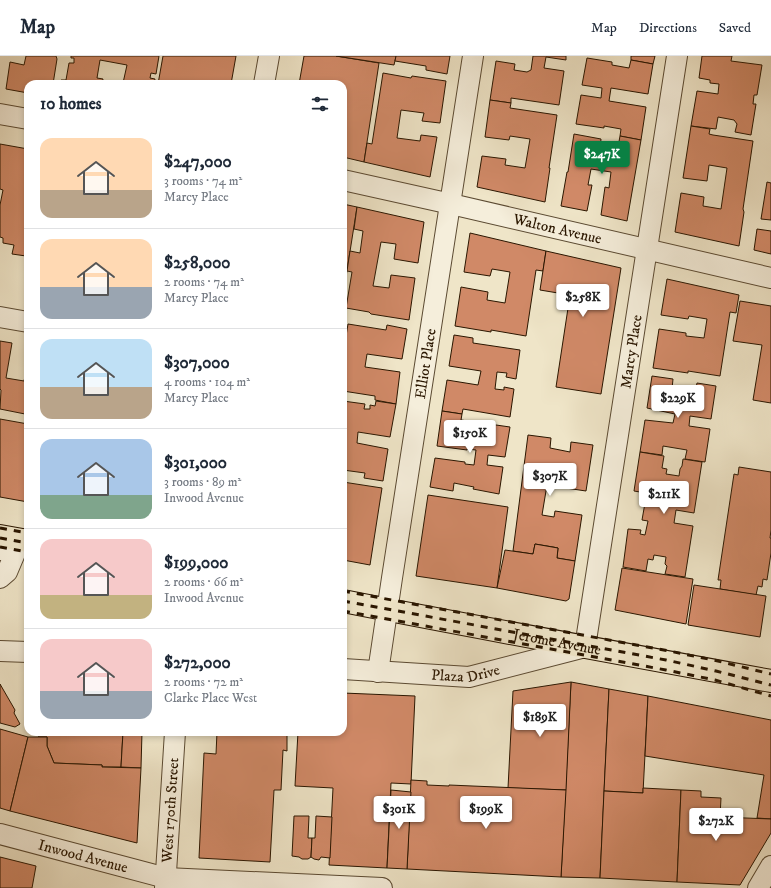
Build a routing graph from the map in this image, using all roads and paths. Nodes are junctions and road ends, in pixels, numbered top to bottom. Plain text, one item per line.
1 (269, 56) edge
2 (473, 56) edge
3 (677, 56) edge
4 (265, 80) edge
5 (0, 114) edge
6 (24, 118) edge
7 (347, 181) edge
8 (451, 204) junction
9 (647, 250) junction
10 (771, 278) edge
11 (0, 317) edge
12 (24, 321) edge
13 (16, 539) edge
14 (0, 550) edge
15 (0, 578) edge
16 (347, 602) edge
17 (387, 610) junction
18 (585, 647) junction
19 (0, 651) edge
20 (24, 652) edge
21 (347, 670) edge
22 (378, 672) junction
23 (771, 681) edge
24 (175, 736) edge
25 (0, 834) edge
26 (771, 866) edge
27 (165, 883) edge
28 (382, 888) edge
29 (758, 888) edge

1 - 4 street
2 - 8 street, Elliot Place
3 - 9 street, Marcy Place
5 - 6 street
7 - 8 street, Walton Avenue
8 - 9 street, Walton Avenue
8 - 17 street, Elliot Place
9 - 10 street, Walton Avenue
9 - 18 street, Marcy Place
11 - 12 street
13 - 14 street
13 - 15 street
16 - 17 main road, Jerome Avenue
17 - 18 main road, Jerome Avenue
17 - 22 street, Elliot Place
18 - 22 street, Plaza Drive
18 - 23 main road, Jerome Avenue
19 - 20 street
21 - 22 street, Plaza Drive
24 - 27 street, West 170th Street
25 - 27 street, Inwood Avenue
26 - 29 street
27 - 28 street, Inwood Avenue

